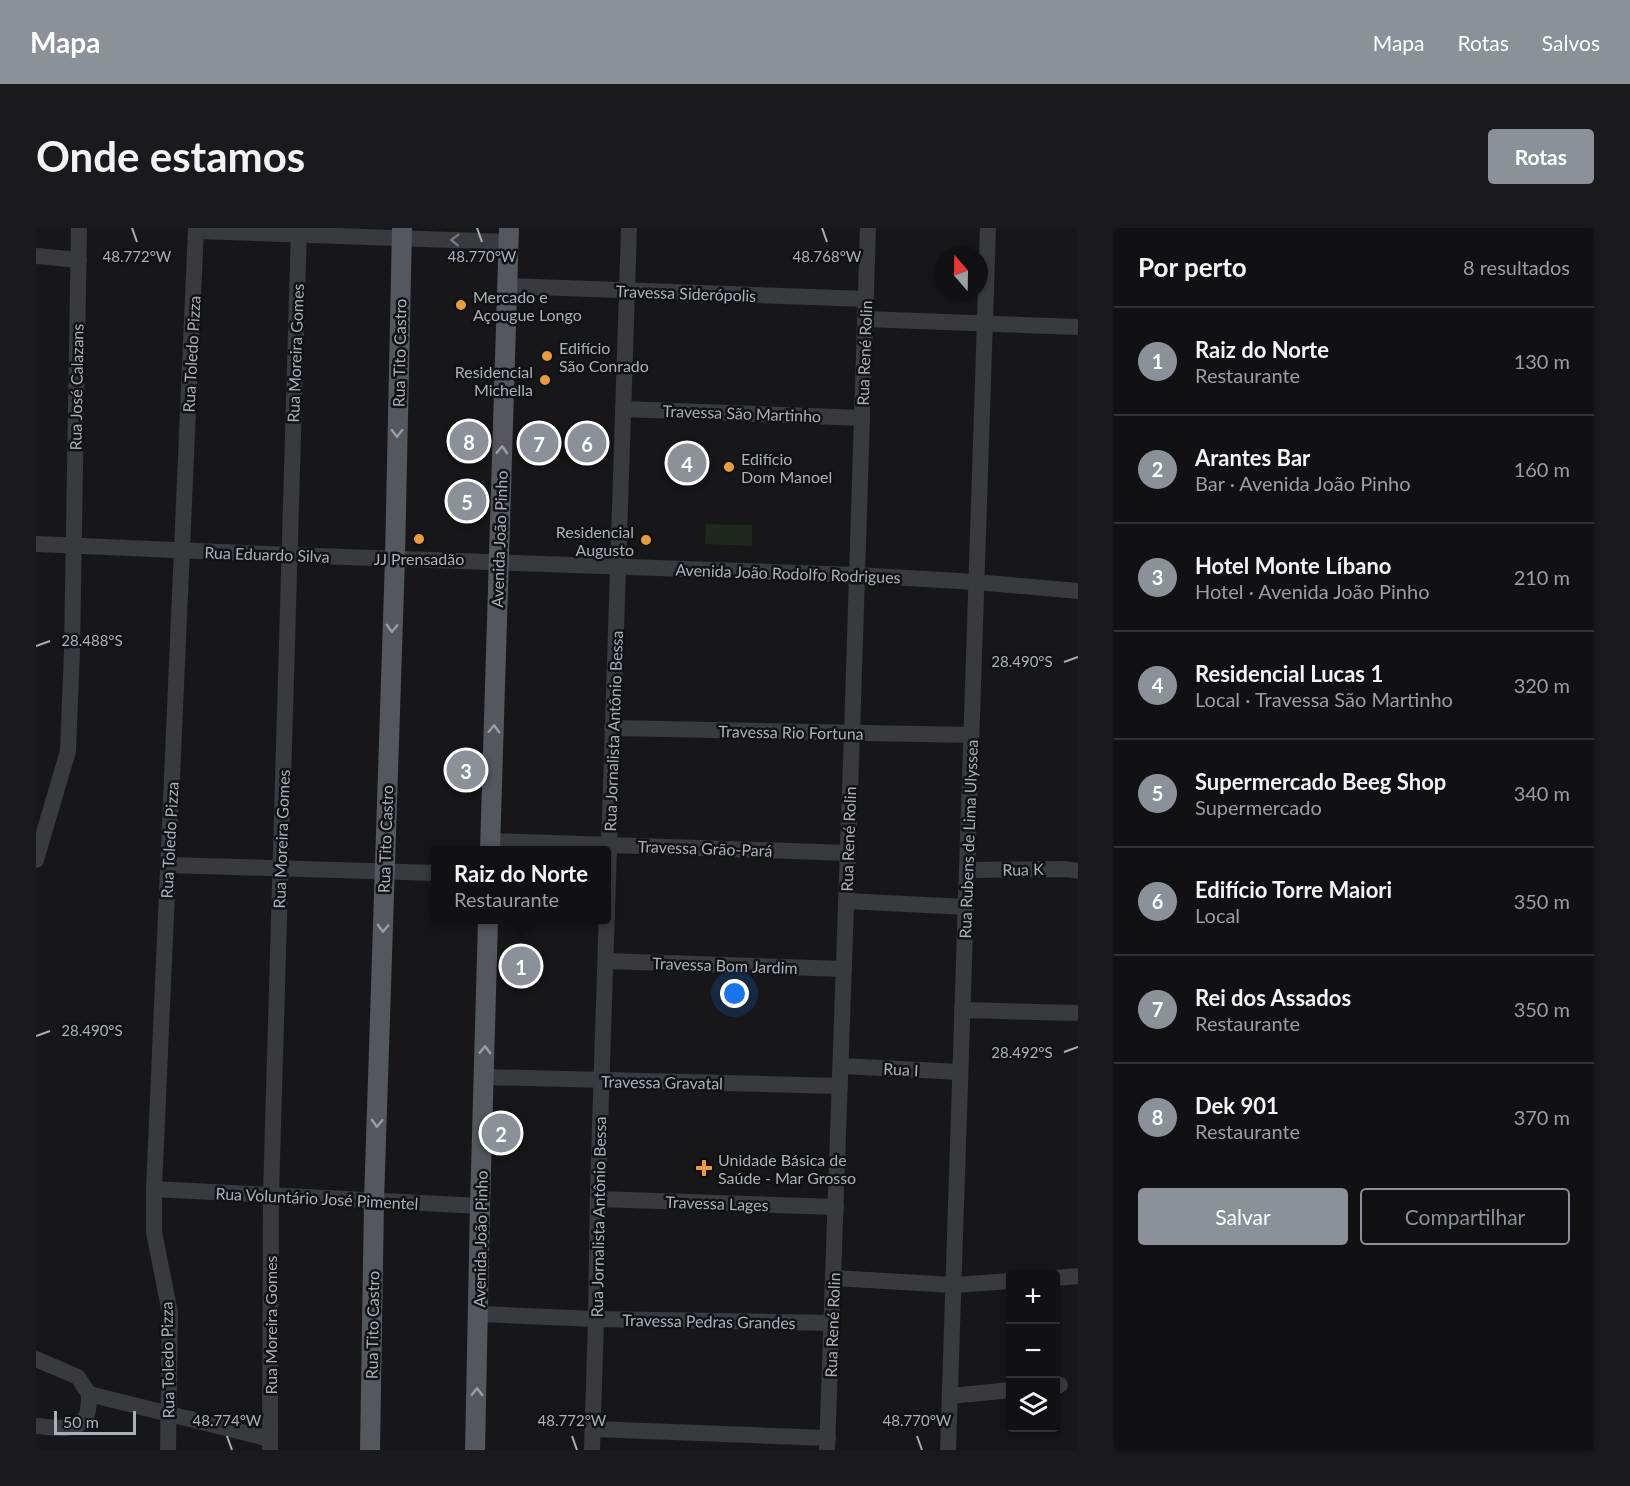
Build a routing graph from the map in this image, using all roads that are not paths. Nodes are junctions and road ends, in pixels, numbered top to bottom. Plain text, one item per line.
1 (79, 228) edge
2 (629, 228) edge
3 (868, 228) edge
4 (988, 228) edge
5 (196, 230) edge
6 (299, 231) edge
7 (402, 233) edge
8 (509, 235) edge
9 (36, 256) edge
10 (79, 260) junction
11 (507, 286) junction
12 (627, 291) junction
13 (866, 299) junction
14 (865, 319) junction
15 (985, 324) junction
16 (1078, 327) edge
17 (623, 409) junction
18 (862, 418) junction
19 (36, 544) edge
20 (74, 545) junction
21 (182, 551) junction
22 (289, 555) junction
23 (394, 558) junction
24 (498, 562) junction
25 (618, 567) junction
26 (856, 575) junction
27 (976, 582) junction
28 (1078, 591) edge
29 (612, 728) junction
30 (852, 733) junction
31 (971, 735) junction
32 (490, 846) edge
33 (609, 846) joint
34 (611, 846) edge
35 (848, 853) junction
36 (36, 860) edge
37 (168, 865) junction
38 (280, 868) junction
39 (967, 870) junction
40 (1078, 871) edge
41 (384, 872) junction
42 (431, 873) edge
43 (846, 901) junction
44 (966, 907) junction
45 (488, 924) edge
46 (607, 924) edge
47 (606, 961) junction
48 (844, 969) junction
49 (962, 1011) junction
50 (1078, 1013) edge
51 (841, 1066) junction
52 (960, 1071) junction
53 (484, 1077) junction
54 (601, 1081) junction
55 (840, 1086) junction
56 (154, 1189) junction
57 (271, 1195) junction
58 (598, 1199) junction
59 (374, 1201) junction
60 (480, 1206) junction
61 (836, 1207) junction
62 (1078, 1276) edge
63 (834, 1278) junction
64 (1060, 1278) edge
65 (1006, 1281) edge
66 (954, 1285) junction
67 (479, 1314) junction
68 (596, 1319) junction
69 (832, 1323) junction
70 (36, 1359) edge
71 (1006, 1390) edge
72 (89, 1394) junction
73 (950, 1396) junction
74 (168, 1414) junction
75 (36, 1426) edge
76 (593, 1430) junction
77 (270, 1444) edge
78 (827, 1444) edge
79 (168, 1450) edge
80 (370, 1450) edge
81 (475, 1450) edge
82 (592, 1450) edge
83 (948, 1450) edge

1 - 10 street, Rua José Calazans
2 - 12 street, Rua Jornalista Antônio Bessa
3 - 13 street, Rua René Rolin
4 - 15 street, Rua Rubens de Lima Ulyssea
5 - 6 street
5 - 21 street, Rua Toledo Pizza
6 - 7 street
6 - 22 street, Rua Moreira Gomes
8 -> 7 street
7 -> 23 main road, Rua Tito Castro
8 - 11 main road, Avenida João Pinho
9 - 10 street
10 - 20 street, Rua José Calazans
11 - 12 street, Travessa Siderópolis
24 -> 11 main road, Avenida João Pinho
12 - 13 street, Travessa Siderópolis
12 - 17 street, Rua Jornalista Antônio Bessa
13 - 14 street, Rua René Rolin
14 - 15 street
14 - 18 street, Rua René Rolin
15 - 16 street
15 - 27 street, Rua Rubens de Lima Ulyssea
17 - 18 street, Travessa São Martinho
17 - 25 street, Rua Jornalista Antônio Bessa
18 - 26 street, Rua René Rolin
19 - 20 street, Rua Eduardo Silva
20 - 21 street, Rua Eduardo Silva
20 - 36 street, Rua José Calazans
21 - 22 street, Rua Eduardo Silva
21 - 37 street, Rua Toledo Pizza
22 - 23 street, Rua Eduardo Silva
22 - 38 street, Rua Moreira Gomes
23 - 24 street, Rua Eduardo Silva
23 -> 41 main road, Rua Tito Castro
24 - 25 street, Avenida João Rodolfo Rodrigues
32 -> 24 main road, Avenida João Pinho
25 - 26 street, Avenida João Rodolfo Rodrigues
25 - 29 street, Rua Jornalista Antônio Bessa
26 - 27 street, Avenida João Rodolfo Rodrigues
26 - 30 street, Rua René Rolin
27 - 28 street, Avenida João Rodolfo Rodrigues
27 - 31 street, Rua Rubens de Lima Ulyssea
29 - 30 street, Travessa Rio Fortuna
29 - 33 street, Rua Jornalista Antônio Bessa
30 - 31 street, Travessa Rio Fortuna
30 - 35 street, Rua René Rolin
31 - 39 street, Rua Rubens de Lima Ulyssea
32 - 33 street, Travessa Grão-Pará
34 - 35 street, Travessa Grão-Pará
35 - 43 street, Rua René Rolin
37 - 38 street
37 - 56 street, Rua Toledo Pizza
38 - 41 street
38 - 57 street, Rua Moreira Gomes
39 - 40 street, Rua K
39 - 44 street, Rua Rubens de Lima Ulyssea
41 - 42 street
41 -> 59 main road, Rua Tito Castro
43 - 44 street
43 - 48 street, Rua René Rolin
44 - 49 street, Rua Rubens de Lima Ulyssea
53 -> 45 main road, Avenida João Pinho
46 - 47 street, Rua Jornalista Antônio Bessa
47 - 48 street, Travessa Bom Jardim
47 - 54 street, Rua Jornalista Antônio Bessa
48 - 51 street, Rua René Rolin
49 - 50 street
49 - 52 street, Rua Rubens de Lima Ulyssea
51 - 52 street, Rua I
51 - 55 street, Rua René Rolin
52 - 66 street, Rua Rubens de Lima Ulyssea
53 - 54 street, Travessa Gravatal
53 - 60 main road, Avenida João Pinho
54 - 55 street, Travessa Gravatal
54 - 58 street, Rua Jornalista Antônio Bessa
55 - 61 street, Rua René Rolin
56 - 57 street, Rua Voluntário José Pimentel
56 - 74 street, Rua Toledo Pizza
57 - 59 street, Rua Voluntário José Pimentel
57 - 77 street, Rua Moreira Gomes
58 - 61 street, Travessa Lages
58 - 68 street, Rua Jornalista Antônio Bessa
59 - 60 street, Rua Voluntário José Pimentel
59 - 80 main road, Rua Tito Castro
60 - 67 main road, Avenida João Pinho
61 - 63 street, Rua René Rolin
62 - 64 street
63 - 66 street
63 - 69 street, Rua René Rolin
65 - 66 street
66 - 73 street, Rua Rubens de Lima Ulyssea
67 - 68 street, Travessa Pedras Grandes
81 -> 67 main road, Avenida João Pinho
68 - 69 street, Travessa Pedras Grandes
68 - 76 street, Rua Jornalista Antônio Bessa
69 - 78 street, Rua René Rolin
70 - 72 street
71 - 73 street
72 - 74 street
72 - 75 street
73 - 83 street, Rua Rubens de Lima Ulyssea
74 - 77 street
74 - 79 street, Rua Toledo Pizza
76 - 78 street
76 - 82 street, Rua Jornalista Antônio Bessa

